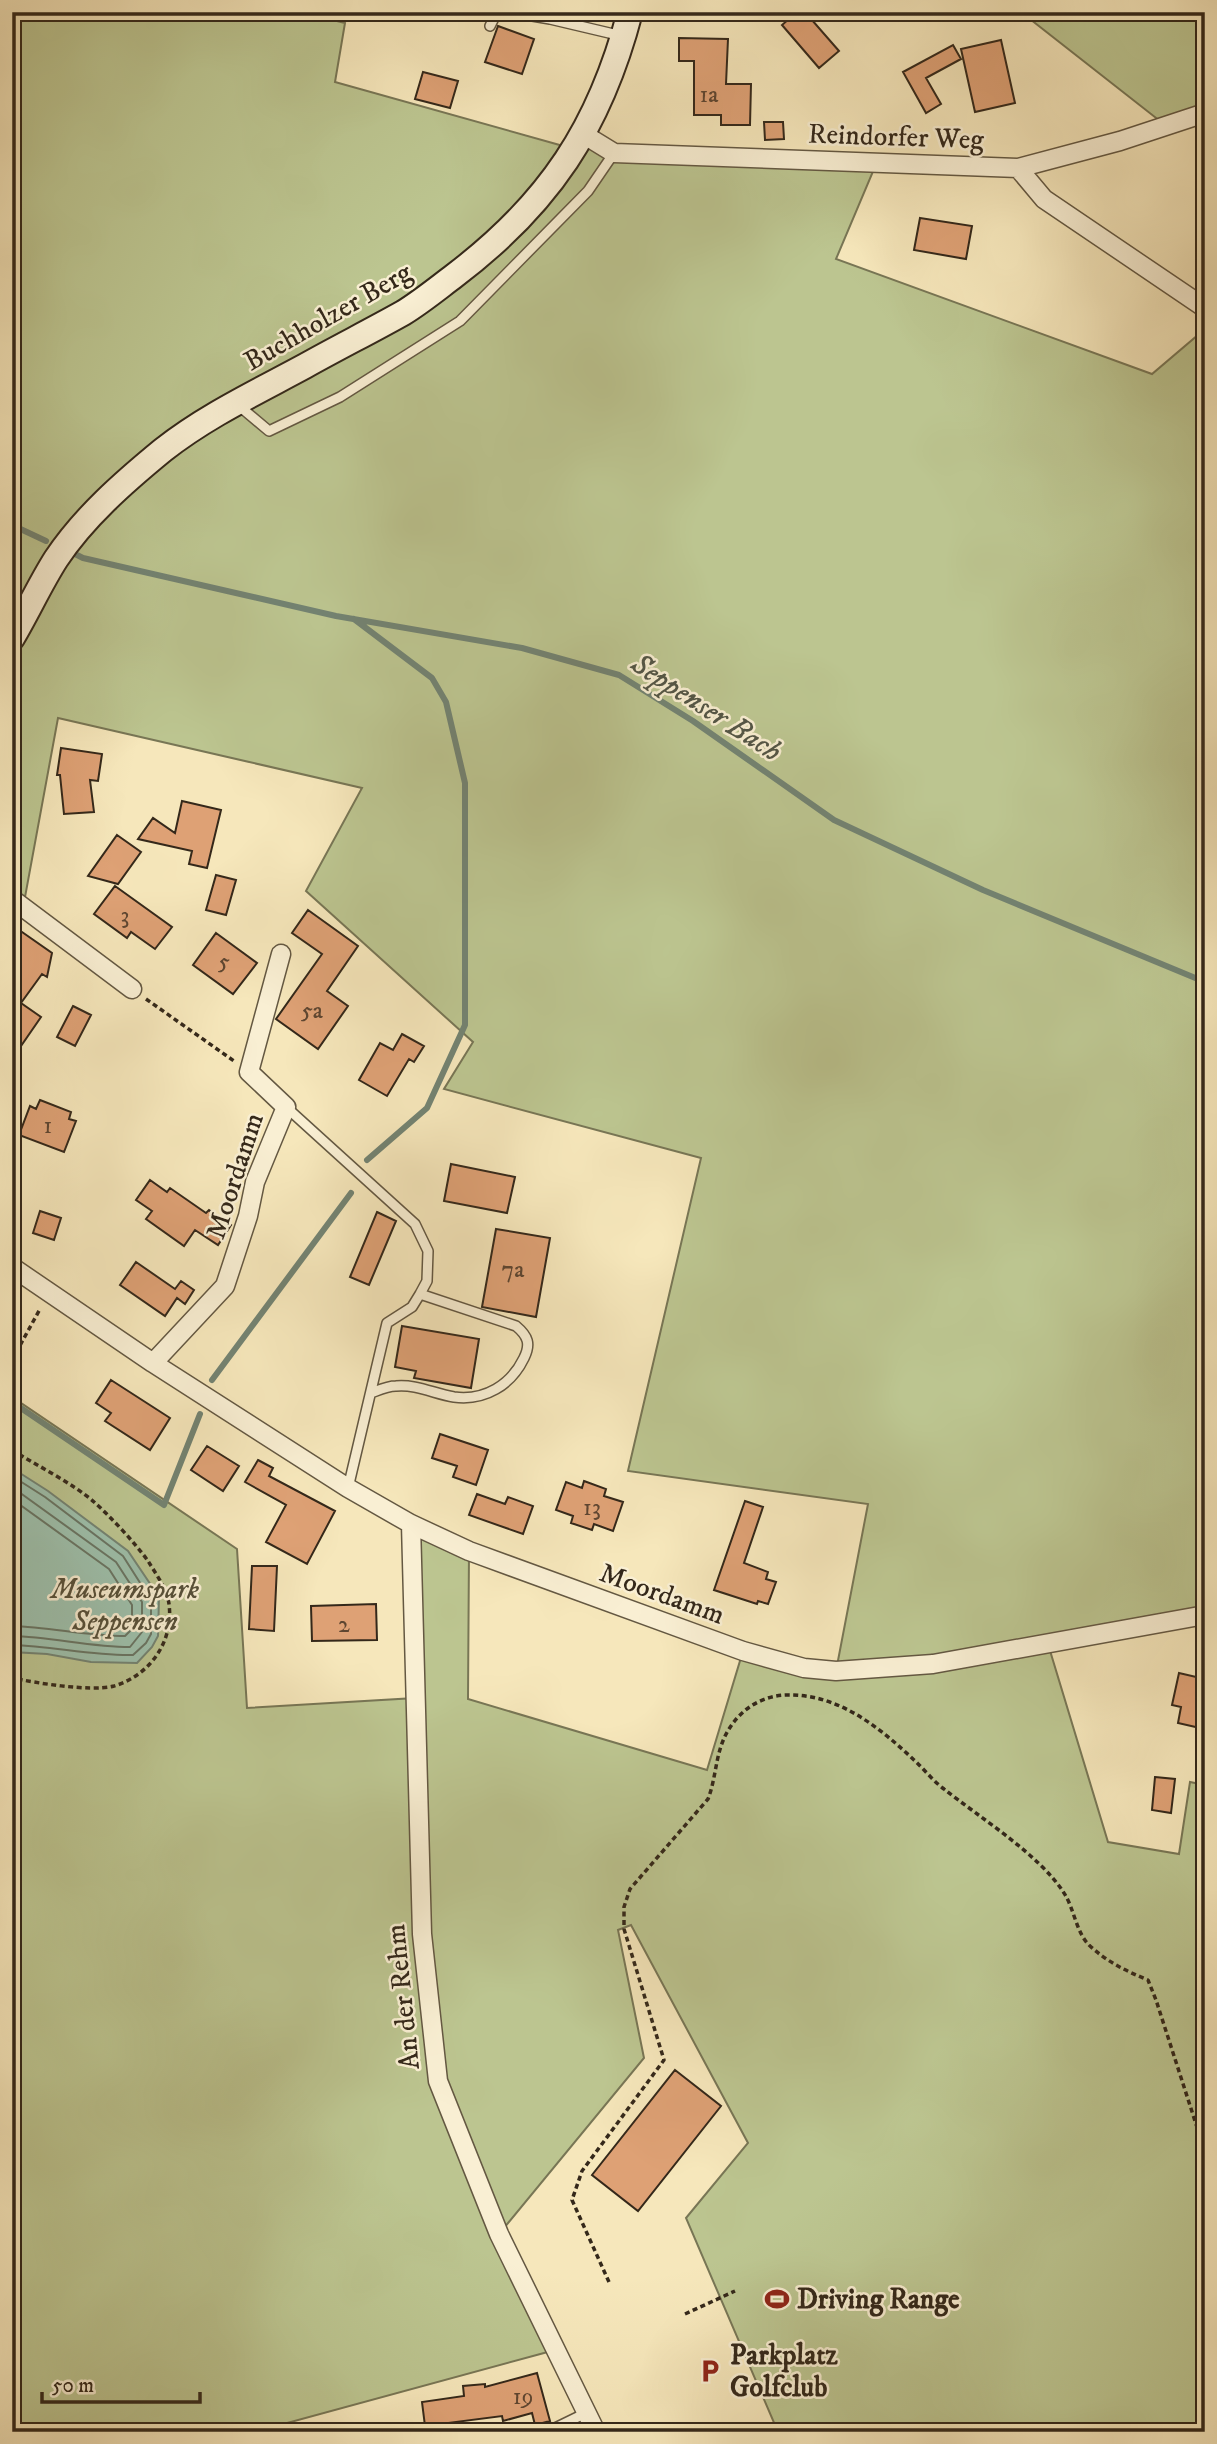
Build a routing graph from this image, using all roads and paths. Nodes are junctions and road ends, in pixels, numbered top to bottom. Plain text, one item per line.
1 (501, 12) edge
2 (508, 12) edge
3 (630, 12) edge
4 (490, 26) dead end
5 (624, 36) junction
6 (1205, 113) edge
7 (583, 134) junction
8 (614, 153) junction
9 (1018, 168) junction
10 (1205, 308) edge
11 (236, 403) junction
12 (12, 638) edge
13 (12, 899) edge
14 (281, 954) dead end
15 (132, 989) joint
16 (249, 1072) junction
17 (286, 1107) junction
18 (12, 1267) edge
19 (49, 1292) junction
20 (420, 1294) junction
21 (12, 1360) edge
22 (153, 1363) junction
23 (370, 1393) junction
24 (12, 1450) edge
25 (348, 1488) junction
26 (411, 1524) junction
27 (1205, 1615) edge
28 (12, 1678) edge
29 (1205, 2152) edge
30 (609, 2282) dead end
31 (735, 2291) dead end
32 (685, 2314) dead end
33 (586, 2413) junction
34 (362, 2432) edge
35 (381, 2432) edge
36 (547, 2432) edge
37 (596, 2432) edge

1 - 4 lane
2 - 5 lane
3 - 5 main road, Buchholzer Berg
5 - 7 main road, Buchholzer Berg
6 - 9 street, Reindorfer Weg
7 - 8 street, Reindorfer Weg
7 - 11 main road, Buchholzer Berg
8 - 9 street, Reindorfer Weg
8 - 11 lane
9 - 10 street
11 - 12 main road, Buchholzer Berg
13 - 15 street
14 - 16 street, Moordamm
15 - 16 path
16 - 17 street, Moordamm
17 - 20 lane
17 - 22 street, Moordamm
18 - 19 street, Moordamm
19 - 21 path
19 - 22 street, Moordamm
20 - 23 lane
20 - 23 lane
22 - 25 street, Moordamm
23 - 25 lane
24 - 28 path
25 - 26 street, Moordamm
26 - 27 street, Moordamm
26 - 33 street, An der Rehm
29 - 30 path
31 - 32 path
33 - 36 lane
33 - 37 street, An der Rehm
34 - 35 lane

